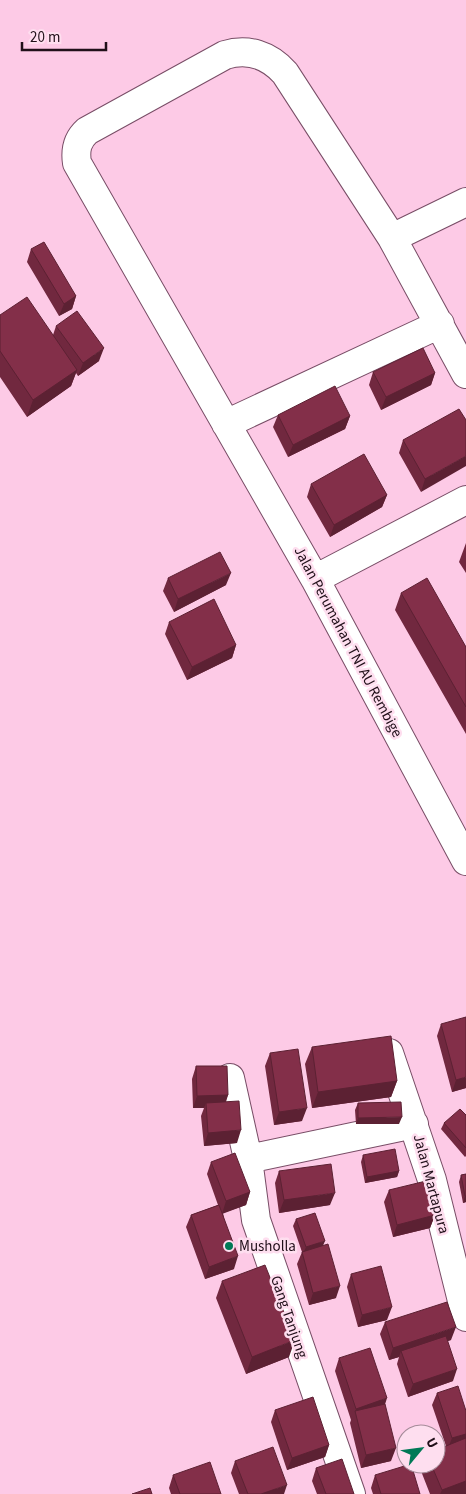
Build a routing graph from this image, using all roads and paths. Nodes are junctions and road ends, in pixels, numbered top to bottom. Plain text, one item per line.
1 (466, 202) edge
2 (392, 238) junction
3 (440, 324) junction
4 (466, 374) edge
5 (226, 424) junction
6 (466, 500) edge
7 (315, 579) junction
8 (466, 861) edge
9 (389, 1053) edge
10 (230, 1078) dead end
11 (414, 1124) junction
12 (248, 1159) junction
13 (466, 1317) edge
14 (351, 1494) edge

1 - 2 street
2 - 3 street, Jalan Perumahan TNI AU Rembige
2 - 5 street, Jalan Perumahan TNI AU Rembige
3 - 4 street
3 - 5 street
5 - 7 street, Jalan Perumahan TNI AU Rembige
6 - 7 street
7 - 8 street, Jalan Perumahan TNI AU Rembige
9 - 11 street, Jalan Martapura
10 - 12 street, Gang Tanjung
11 - 12 street
11 - 13 street, Jalan Martapura
12 - 14 street, Gang Tanjung

